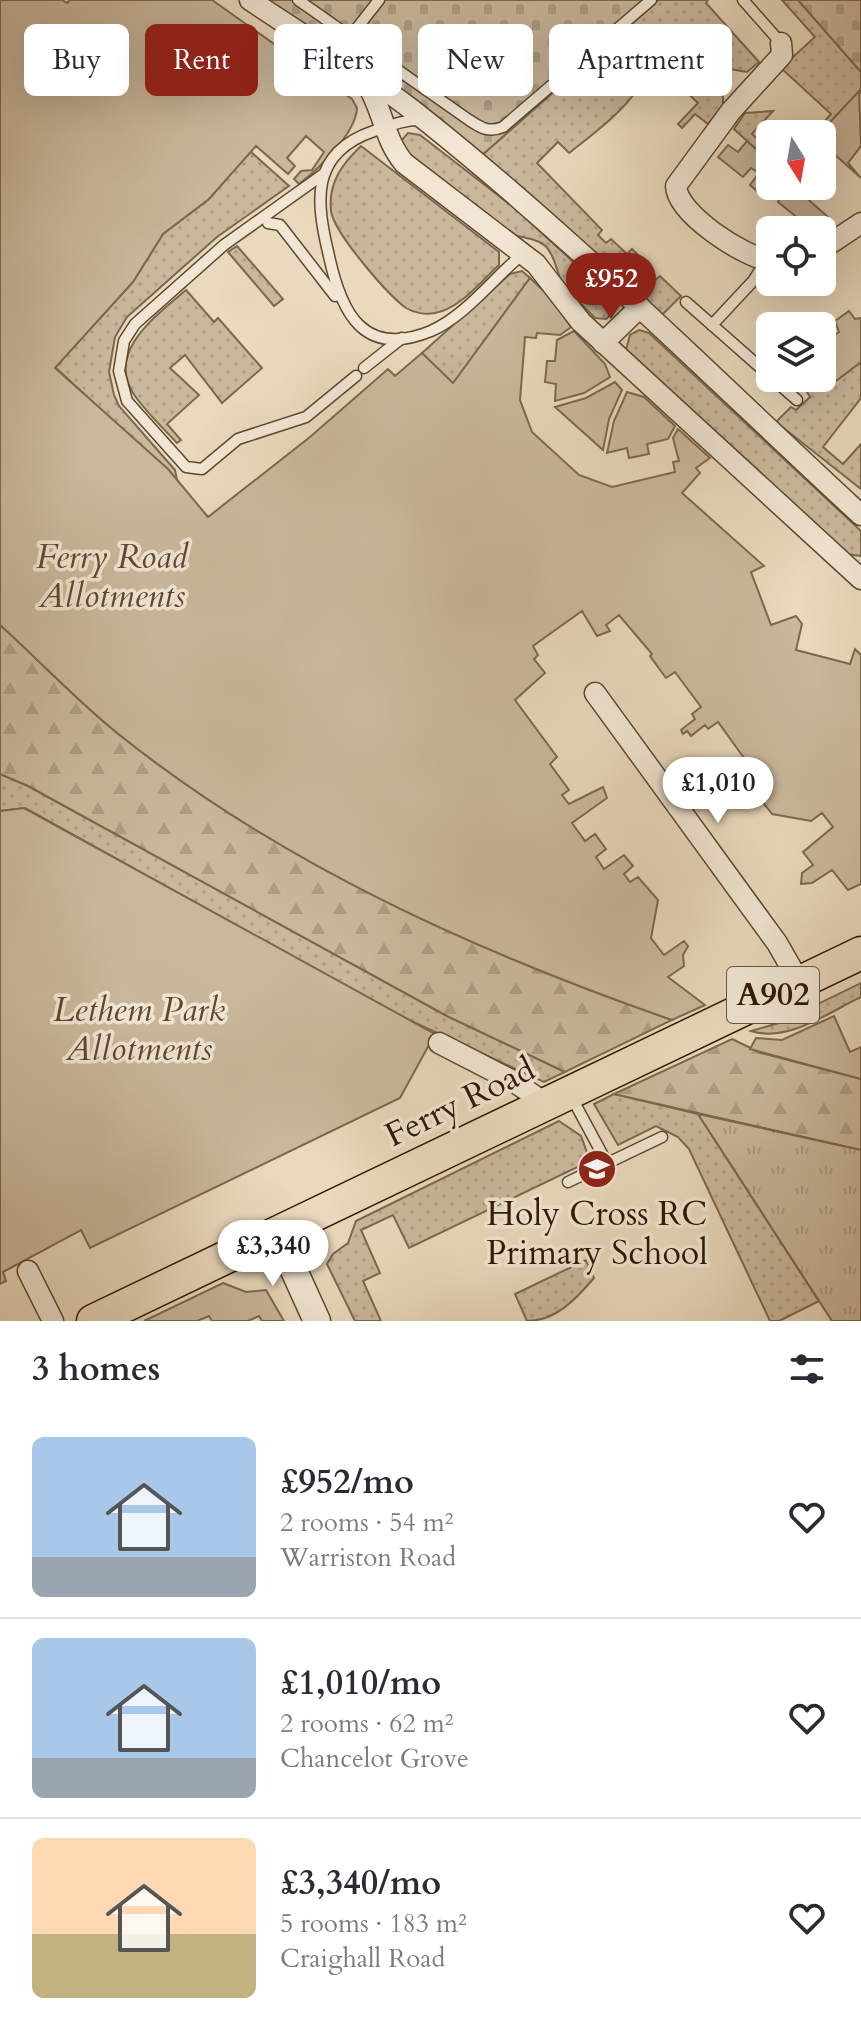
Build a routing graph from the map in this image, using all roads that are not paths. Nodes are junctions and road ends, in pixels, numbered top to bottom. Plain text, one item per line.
1 (250, 0) edge
2 (298, 0) edge
3 (379, 0) edge
4 (651, 0) edge
5 (743, 0) edge
6 (286, 24) edge
7 (332, 24) edge
8 (360, 24) edge
9 (781, 43) joint
10 (402, 73) edge
11 (374, 96) edge
12 (391, 96) edge
13 (427, 122) junction
14 (384, 128) junction
15 (325, 173) junction
16 (268, 223) dead end
17 (861, 223) edge
18 (836, 240) edge
19 (523, 253) junction
20 (756, 257) edge
21 (756, 277) edge
22 (686, 302) dead end
23 (341, 304) junction
24 (640, 307) junction
25 (712, 325) junction
26 (408, 337) junction
27 (603, 343) junction
28 (756, 364) edge
29 (788, 392) edge
30 (797, 400) dead end
31 (861, 515) edge
32 (861, 578) edge
33 (595, 693) dead end
34 (861, 953) edge
35 (800, 983) junction
36 (439, 1043) dead end
37 (568, 1093) junction
38 (662, 1137) dead end
39 (607, 1163) junction
40 (568, 1182) dead end
41 (277, 1233) junction
42 (28, 1271) dead end
43 (53, 1321) edge
44 (93, 1321) edge
45 (317, 1321) edge

1 - 6 street
2 - 7 lane
3 - 8 lane
4 - 10 lane
5 - 9 lane
9 - 20 street
11 - 14 street
12 - 13 street
13 - 14 lane
13 - 24 street
14 - 15 lane
14 - 19 street
15 - 23 lane
15 - 26 lane
16 - 23 lane
17 - 18 street
19 - 26 lane
19 - 27 street
21 - 25 lane
22 - 25 lane
23 - 26 lane
24 - 27 street
24 - 31 street
25 - 28 lane
27 - 32 street
29 - 30 lane
33 - 35 street
34 - 35 main road, Ferry Road / A902
35 - 37 main road, Ferry Road / A902
36 - 37 street
37 - 39 lane
37 - 41 main road, Ferry Road / A902
38 - 39 lane
39 - 40 lane
41 - 44 main road, Ferry Road / A902
41 - 45 street
42 - 43 street

